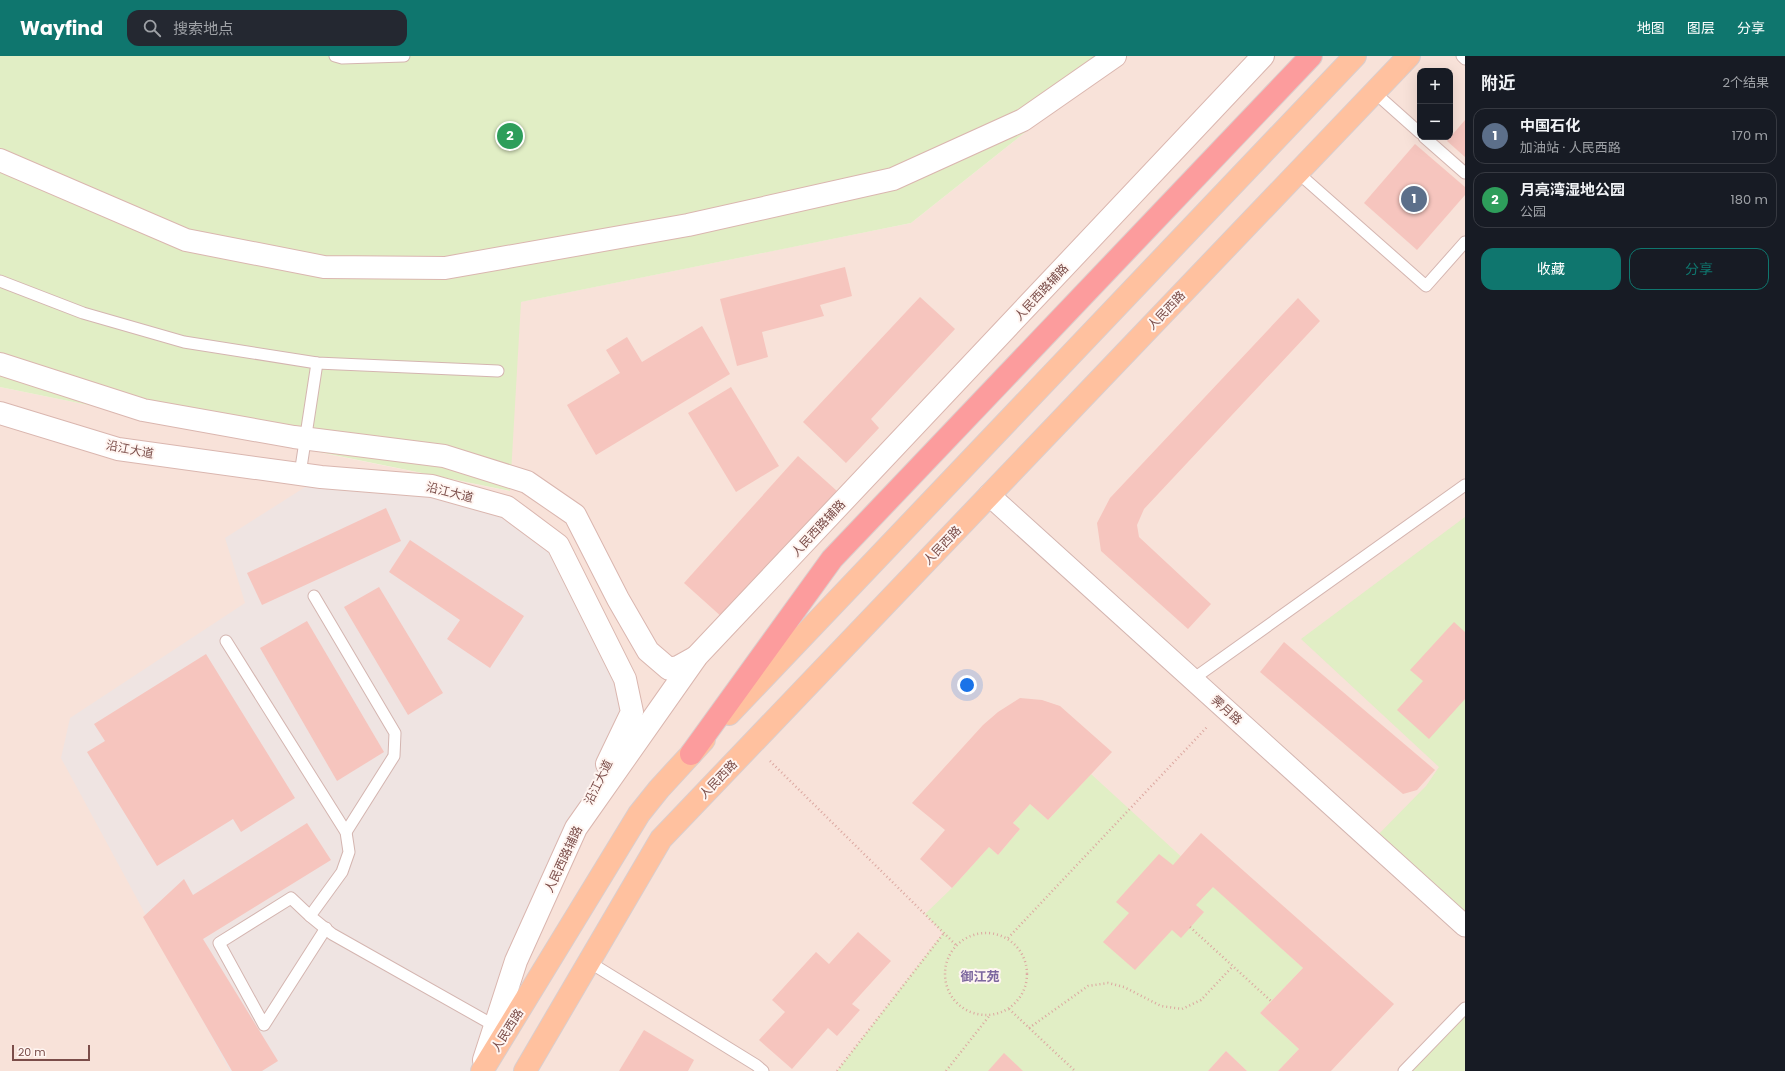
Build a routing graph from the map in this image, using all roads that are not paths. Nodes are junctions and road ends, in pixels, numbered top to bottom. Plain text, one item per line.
1 (335, 56) edge
2 (404, 56) edge
3 (1115, 56) edge
4 (1263, 56) edge
5 (1311, 56) edge
6 (1355, 56) edge
7 (1408, 56) edge
8 (1462, 56) edge
9 (1465, 59) edge
10 (1374, 92) junction
11 (1417, 130) edge
12 (1427, 140) edge
13 (0, 160) edge
14 (1297, 172) junction
15 (1465, 173) edge
16 (1465, 242) edge
17 (0, 281) edge
18 (317, 363) junction
19 (0, 364) edge
20 (498, 371) dead end
21 (0, 413) edge
22 (307, 438) junction
23 (300, 474) junction
24 (1465, 485) edge
25 (989, 496) junction
26 (314, 596) dead end
27 (226, 641) dead end
28 (697, 656) junction
29 (1193, 679) junction
30 (691, 754) junction
31 (576, 828) junction
32 (346, 832) junction
33 (310, 916) junction
34 (1465, 926) edge
35 (326, 928) junction
36 (589, 962) junction
37 (1465, 1008) edge
38 (495, 1026) junction
39 (481, 1071) edge
40 (525, 1071) edge
41 (763, 1071) edge
42 (1404, 1071) edge

1 - 2 lane
3 - 13 street
4 - 28 street, 人民西路辅路
5 - 30 highway
6 - 30 main road, 人民西路
7 - 10 main road, 人民西路
8 - 9 lane
10 - 11 lane
10 - 14 main road, 人民西路
12 - 15 lane
14 - 16 lane
14 - 25 main road, 人民西路
17 - 18 lane
18 - 20 lane
18 - 22 lane
19 - 22 street
21 - 23 street, 沿江大道
22 - 23 lane
22 - 28 street
23 - 31 street, 沿江大道
24 - 29 lane
25 - 29 street, 霁月路
25 - 36 main road, 人民西路
26 - 32 lane
27 - 32 lane
28 - 31 street, 人民西路辅路
29 - 34 street, 霁月路
30 - 39 main road, 人民西路
31 - 38 street, 人民西路辅路
32 - 33 lane
33 - 35 lane
33 - 35 lane
35 - 38 lane
36 - 40 main road, 人民西路
36 - 41 lane
37 - 42 lane
38 - 39 street, 人民西路辅路

